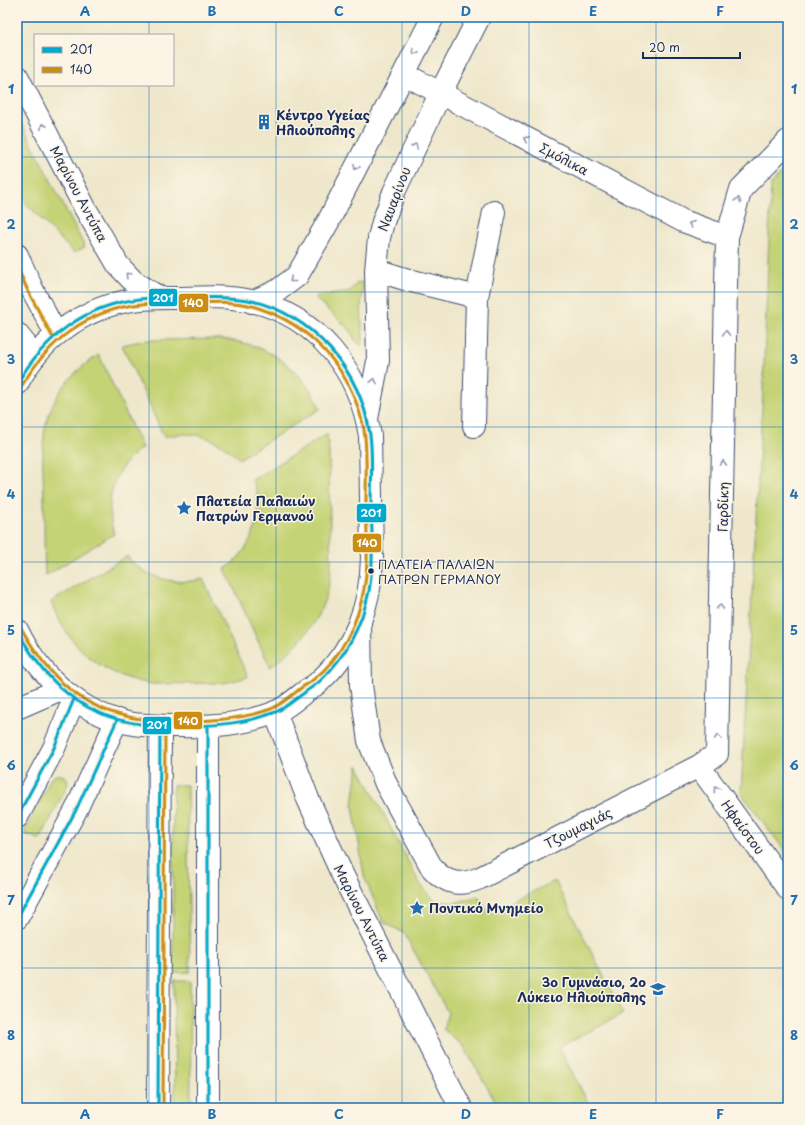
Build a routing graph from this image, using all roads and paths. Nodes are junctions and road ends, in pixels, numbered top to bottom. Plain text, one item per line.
1 (433, 17) edge
2 (479, 17) edge
3 (404, 74) junction
4 (17, 76) edge
5 (440, 94) junction
6 (788, 141) edge
7 (494, 212) dead end
8 (727, 238) junction
9 (17, 255) edge
10 (376, 270) junction
11 (477, 297) junction
12 (160, 298) junction
13 (252, 302) junction
14 (17, 334) edge
15 (56, 334) junction
16 (35, 356) junction
17 (17, 384) edge
18 (367, 419) junction
19 (474, 426) dead end
20 (360, 624) junction
21 (17, 630) edge
22 (68, 694) junction
23 (17, 708) edge
24 (275, 712) junction
25 (117, 720) junction
26 (160, 726) junction
27 (208, 727) junction
28 (699, 766) junction
29 (17, 817) edge
30 (788, 889) edge
31 (17, 918) edge
32 (158, 1108) edge
33 (208, 1108) edge
34 (461, 1108) edge

1 -> 3 street
2 - 5 street, Ναυαρίνου
3 - 5 street, Σμόλικα
3 -> 13 street
12 -> 4 street, Μαρίνου Αντύπα
8 -> 5 street, Σμόλικα
10 -> 5 street, Ναυαρίνου
8 -> 6 street
7 - 11 street
28 -> 8 street, Γαρδίκη
9 - 15 street
10 - 11 street
18 -> 10 street, Ναυαρίνου
11 - 19 street
12 - 13 street
12 - 15 street
13 - 18 street
14 - 16 street
15 - 16 street
16 - 17 street
18 - 20 street
20 - 24 street
20 - 28 street, Τζουμαγιάς
21 - 22 street
22 - 23 street
22 - 25 street
22 - 29 street
24 - 27 street
24 - 34 street, Μαρίνου Αντύπα
25 - 26 street
25 - 31 street
26 - 27 street
26 - 32 street
27 - 33 street
30 -> 28 street, Ηφαίστου

